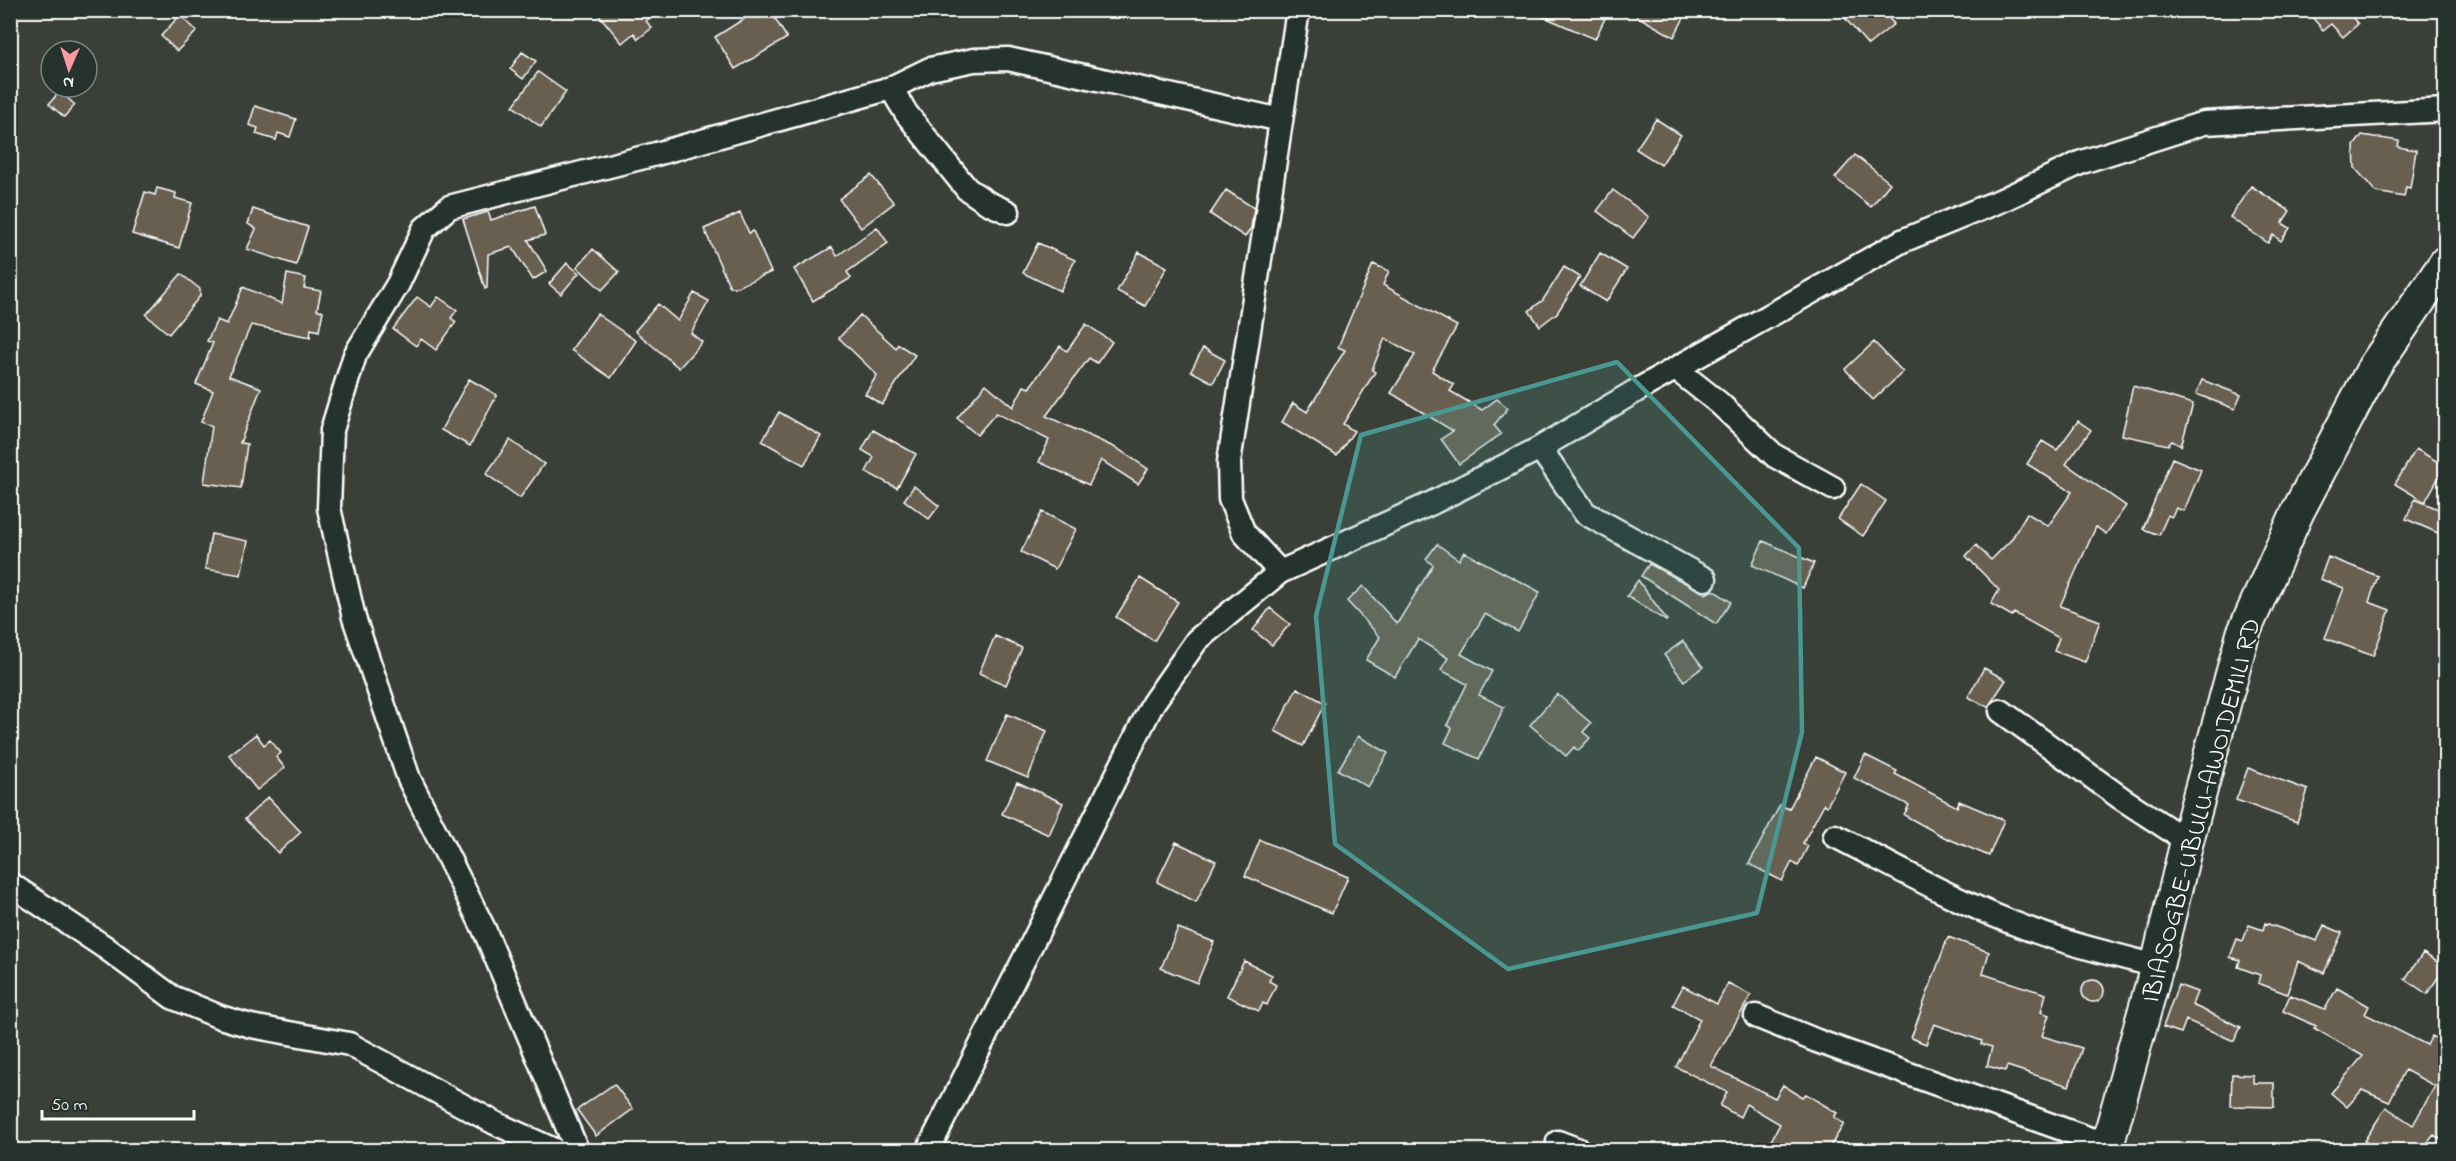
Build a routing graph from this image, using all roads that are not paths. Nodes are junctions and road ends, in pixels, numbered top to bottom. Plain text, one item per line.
1 (1298, 10) edge
2 (891, 88) junction
3 (2445, 110) edge
4 (1281, 120) junction
5 (1008, 212) dead end
6 (2445, 262) edge
7 (1676, 369) junction
8 (1540, 448) junction
9 (1833, 488) dead end
10 (1280, 572) junction
11 (1705, 579) dead end
12 (2001, 711) dead end
13 (1835, 836) dead end
14 (2187, 841) junction
15 (10, 884) edge
16 (2157, 966) junction
17 (1756, 1016) dead end
18 (1558, 1142) dead end
19 (2107, 1148) edge
20 (554, 1150) edge
21 (577, 1150) edge
22 (928, 1150) edge
23 (1579, 1150) edge

1 - 4 street
2 - 4 street
2 - 5 street
2 - 21 street
3 - 7 street
4 - 10 street
6 - 14 street, IBIASOGBE-UBULU-AWOIDEMILI RD
7 - 8 street
7 - 9 street
8 - 10 street
8 - 11 street
10 - 22 street
12 - 14 street
13 - 16 street
14 - 16 street, IBIASOGBE-UBULU-AWOIDEMILI RD
15 - 20 street
16 - 19 street, IBIASOGBE-UBULU-AWOIDEMILI RD
17 - 19 street
18 - 23 street

